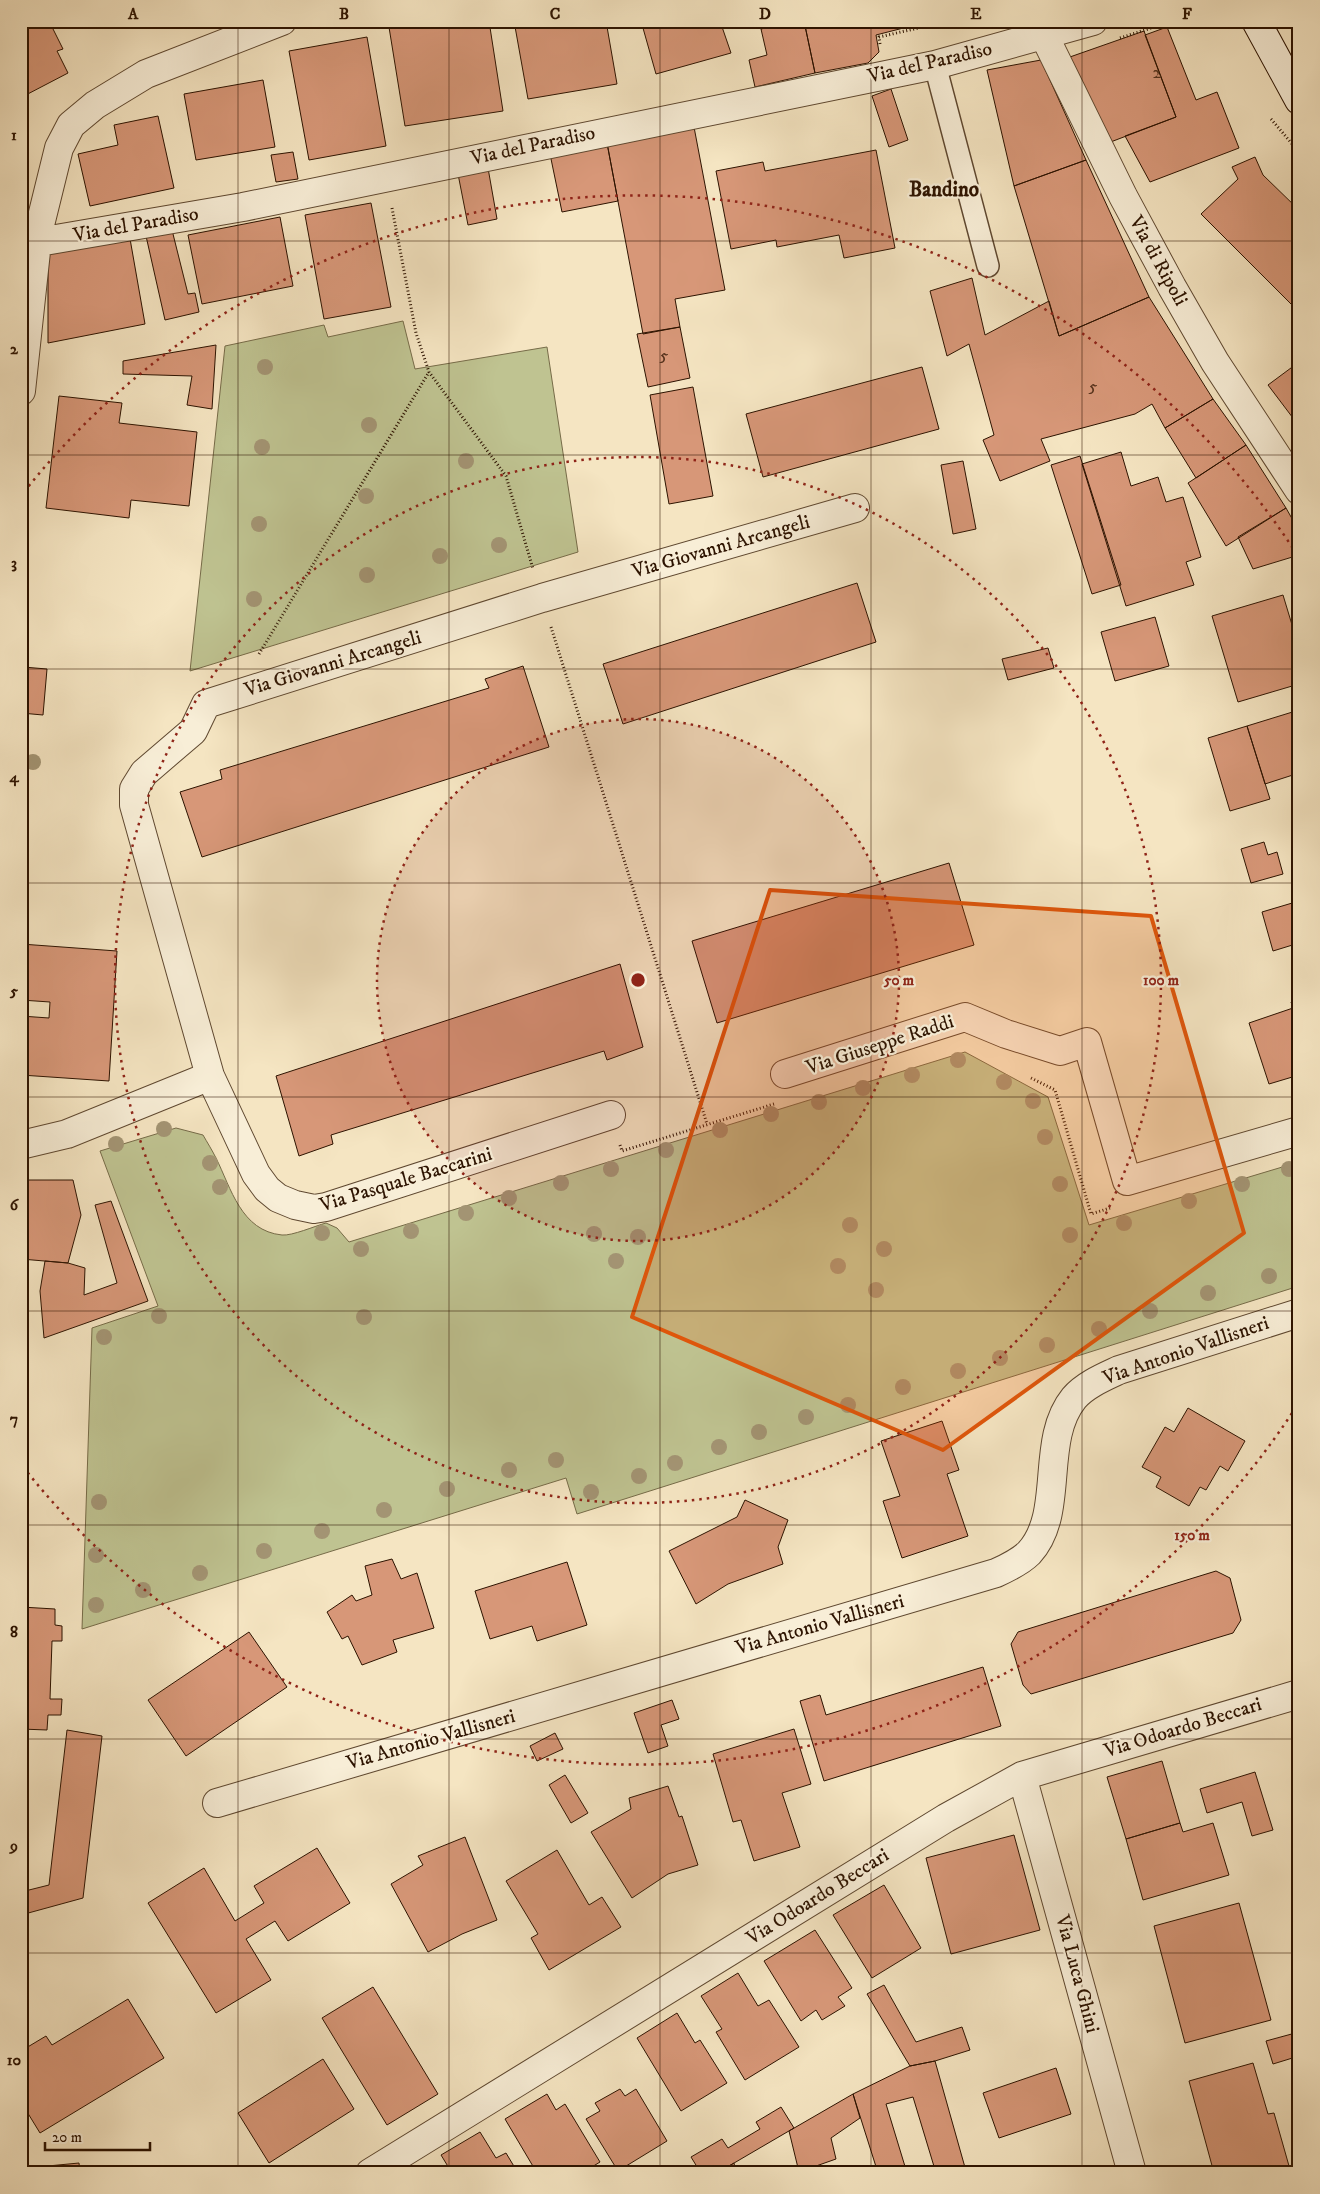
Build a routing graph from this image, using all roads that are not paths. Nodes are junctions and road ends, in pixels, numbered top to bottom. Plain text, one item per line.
1 (282, 21) edge
2 (1092, 21) edge
3 (1256, 21) edge
4 (1040, 28) edge
5 (935, 65) junction
6 (1299, 100) edge
7 (33, 237) edge
8 (988, 266) dead end
9 (21, 391) edge
10 (1299, 490) edge
11 (855, 508) dead end
12 (786, 1074) road end
13 (210, 1076) junction
14 (611, 1115) road end
15 (1299, 1131) edge
16 (21, 1145) edge
17 (1299, 1313) edge
18 (1299, 1694) edge
19 (1022, 1776) junction
20 (217, 1804) dead end
21 (370, 2173) edge
22 (1132, 2173) edge

1 - 7 street
2 - 4 street, Via del Paradiso
3 - 6 street
4 - 5 street, Via del Paradiso
4 - 10 street, Via di Ripoli
5 - 7 street, Via del Paradiso
5 - 8 lane
7 - 9 street
11 - 13 street, Via Giovanni Arcangeli
12 - 15 street, Via Giuseppe Raddi
13 - 14 street, Via Pasquale Baccarini
13 - 16 street
17 - 20 street, Via Antonio Vallisneri
18 - 19 street, Via Odoardo Beccari
19 - 21 street, Via Odoardo Beccari
19 - 22 street, Via Luca Ghini

